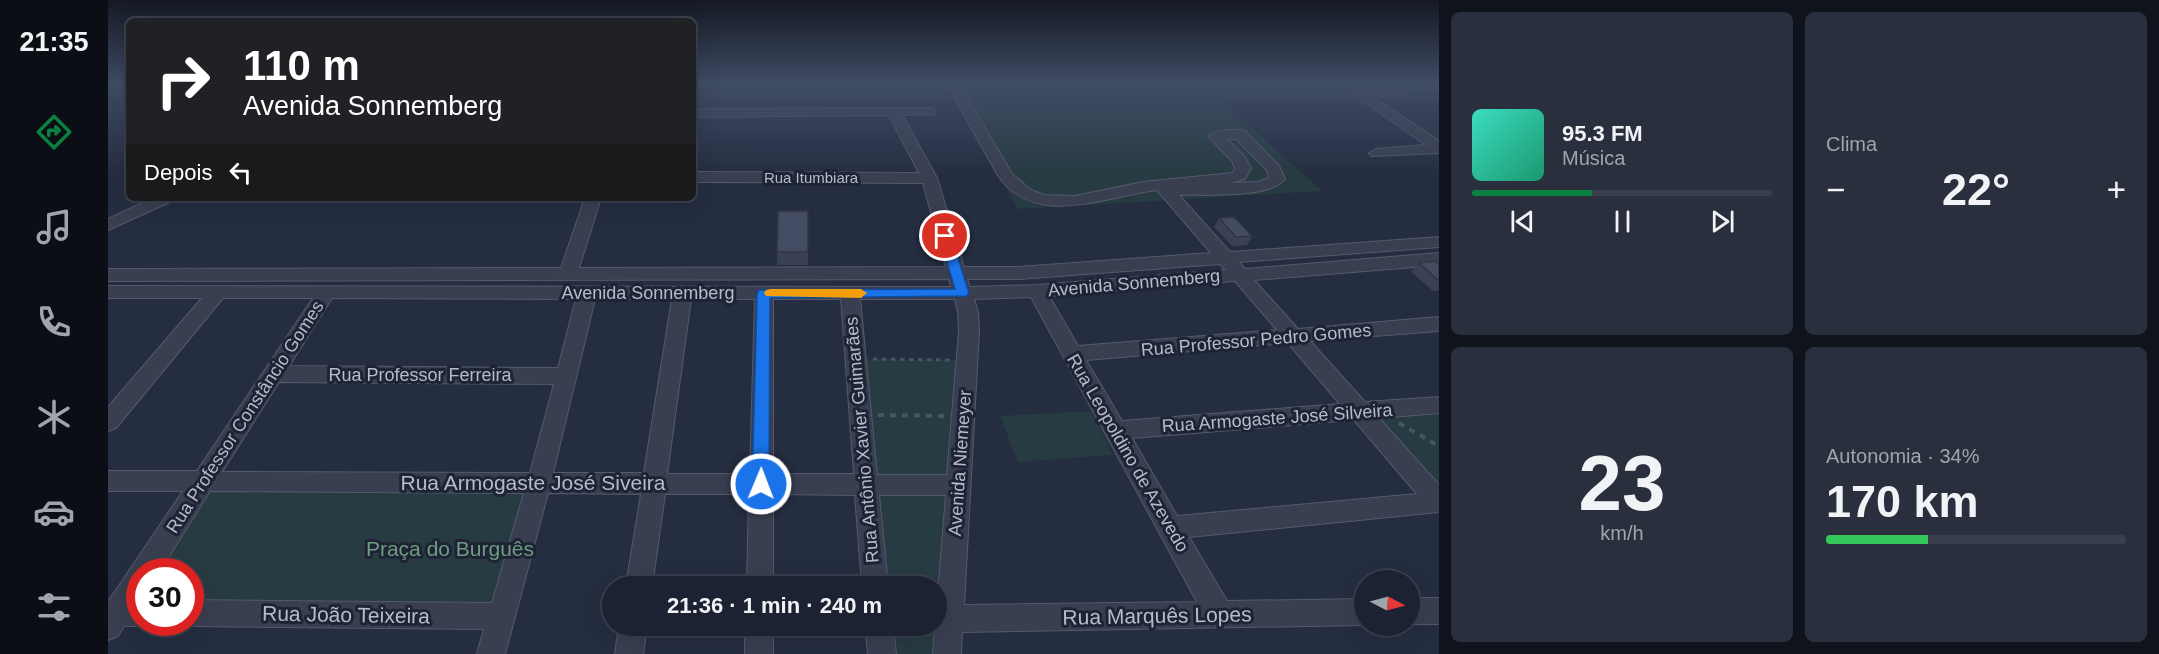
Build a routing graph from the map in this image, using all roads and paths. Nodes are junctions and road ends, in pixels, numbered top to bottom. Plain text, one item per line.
1 (895, 115) edge
2 (969, 115) edge
3 (1389, 115) edge
4 (1439, 149) edge
5 (1376, 153) dead end
6 (696, 177) edge
7 (929, 178) junction
8 (1167, 192) junction
9 (160, 201) edge
10 (592, 201) edge
11 (108, 225) edge
12 (1438, 256) edge
13 (1224, 258) junction
14 (568, 274) junction
15 (1239, 275) junction
16 (960, 284) junction
17 (109, 288) edge
18 (1037, 291) junction
19 (218, 292) junction
20 (326, 292) junction
21 (586, 293) junction
22 (682, 293) junction
23 (764, 293) junction
24 (850, 293) junction
25 (1439, 324) edge
26 (1295, 337) junction
27 (1072, 354) junction
28 (855, 359) junction
29 (967, 360) junction
30 (273, 374) junction
31 (567, 376) junction
32 (1439, 405) edge
33 (1361, 412) junction
34 (860, 415) junction
35 (963, 416) junction
36 (1407, 421) dead end
37 (108, 422) edge
38 (1396, 422) junction
39 (1115, 430) junction
40 (1401, 431) dead end
41 (1439, 446) edge
42 (108, 481) edge
43 (203, 481) junction
44 (539, 483) junction
45 (653, 484) junction
46 (761, 484) junction
47 (865, 485) junction
48 (958, 486) junction
49 (1439, 502) edge
50 (1171, 528) junction
51 (153, 558) edge
52 (640, 576) edge
53 (759, 576) edge
54 (874, 576) edge
55 (1420, 611) edge
56 (1439, 611) edge
57 (1354, 612) edge
58 (204, 613) edge
59 (1219, 614) junction
60 (501, 616) junction
61 (950, 619) junction
62 (632, 636) edge
63 (759, 636) edge
64 (880, 636) edge
65 (491, 654) edge
66 (629, 654) edge
67 (759, 654) edge
68 (882, 654) edge
69 (947, 654) edge

1 - 7 street, Avenida Niemeyer
2 - 8 street
3 - 4 street
4 - 5 street
6 - 7 street, Rua Itumbiara
7 - 16 street, Avenida Niemeyer
8 - 8 street
8 - 13 street
9 - 11 street
10 - 14 street
12 - 13 street, Avenida Sonnemberg
12 - 15 street, Avenida Sonnemberg
13 - 15 street
13 - 16 street, Avenida Sonnemberg
14 - 16 street, Avenida Sonnemberg
14 - 17 street, Avenida Sonnemberg
15 - 18 street, Avenida Sonnemberg
15 - 26 street
16 - 18 street, Avenida Sonnemberg
16 - 24 street, Avenida Sonnemberg
16 - 29 street, Avenida Niemeyer
17 - 19 street, Avenida Sonnemberg
18 - 27 street, Rua Leopoldino de Azevedo
19 - 20 street, Avenida Sonnemberg
19 - 37 street
20 - 21 street, Avenida Sonnemberg
20 - 30 street, Rua Professor Constâncio Gomes
21 - 22 street, Avenida Sonnemberg
21 - 31 street
22 - 23 street, Avenida Sonnemberg
22 - 45 street
23 - 24 street, Avenida Sonnemberg
23 - 46 street
24 - 28 street, Rua Antônio Xavier Guimarães
25 - 26 street, Rua Professor Pedro Gomes
26 - 27 street, Rua Professor Pedro Gomes
26 - 33 street
27 - 39 street, Rua Leopoldino de Azevedo
28 - 29 path
28 - 34 street, Rua Antônio Xavier Guimarães
29 - 35 street, Avenida Niemeyer
30 - 31 street, Rua Professor Ferreira
30 - 43 street, Rua Professor Constâncio Gomes
31 - 44 street
32 - 33 street, Rua Armogaste José Silveira
33 - 39 street, Rua Armogaste José Silveira
33 - 49 street
34 - 35 path
34 - 47 street, Rua Antônio Xavier Guimarães
35 - 48 street, Avenida Niemeyer
36 - 38 path
38 - 40 path
38 - 41 path
39 - 50 street, Rua Leopoldino de Azevedo
42 - 43 street, Rua Armogaste José Siveira
43 - 44 street, Rua Armogaste José Siveira
43 - 51 street, Rua Professor Constâncio Gomes
44 - 45 street, Rua Armogaste José Siveira
44 - 60 street
45 - 46 street, Rua Armogaste José Siveira
45 - 52 street
46 - 47 street, Rua Armogaste José Siveira
46 - 53 street
47 - 48 street, Rua Armogaste José Siveira
47 - 54 street, Rua Antônio Xavier Guimarães
48 - 61 street, Avenida Niemeyer
49 - 50 street
50 - 59 street, Rua Leopoldino de Azevedo
55 - 56 street
57 - 59 street, Rua Marquês Lopes
58 - 60 street, Rua João Teixeira
59 - 61 street, Rua Marquês Lopes
60 - 65 street
61 - 69 street, Avenida Niemeyer
62 - 66 street
63 - 67 street
64 - 68 street

